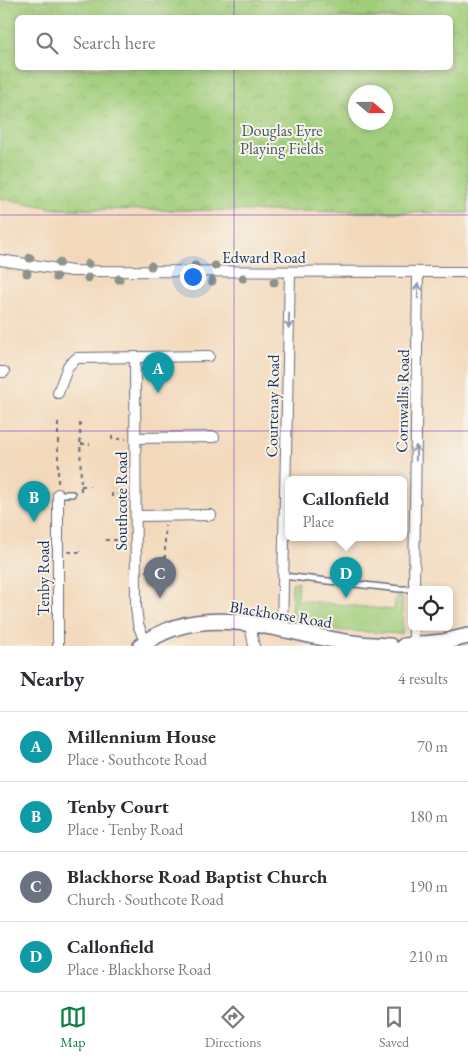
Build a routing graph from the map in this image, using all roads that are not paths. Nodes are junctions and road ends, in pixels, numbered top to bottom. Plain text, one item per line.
1 (0, 260) edge
2 (290, 272) junction
3 (468, 272) edge
4 (418, 273) junction
5 (209, 356) dead end
6 (135, 357) junction
7 (58, 393) dead end
8 (214, 437) dead end
9 (136, 438) junction
10 (285, 476) edge
11 (285, 489) edge
12 (58, 494) joint
13 (72, 494) road end
14 (211, 515) dead end
15 (136, 516) junction
16 (283, 576) junction
17 (414, 586) edge
18 (408, 590) edge
19 (250, 624) junction
20 (282, 630) junction
21 (414, 631) edge
22 (468, 636) edge
23 (143, 644) edge
24 (58, 646) edge
25 (254, 646) edge
26 (390, 646) edge
27 (404, 646) edge
28 (414, 646) edge

1 - 2 street, Edward Road
2 - 4 street, Edward Road
2 -> 10 street, Courtenay Road
3 - 4 street, Edward Road
17 -> 4 street, Cornwallis Road
5 - 6 street
6 - 7 street
6 - 9 street, Southcote Road
8 - 9 street
9 - 15 street, Southcote Road
11 -> 16 street, Courtenay Road
12 - 13 lane
12 - 24 street, Tenby Road
14 - 15 street
15 - 23 street, Southcote Road
16 - 18 lane
16 - 20 street, Courtenay Road
19 - 20 main road, Blackhorse Road
19 - 23 main road, Blackhorse Road
19 - 25 street
20 - 26 main road, Blackhorse Road
21 - 28 street
22 - 28 main road
27 - 28 main road

